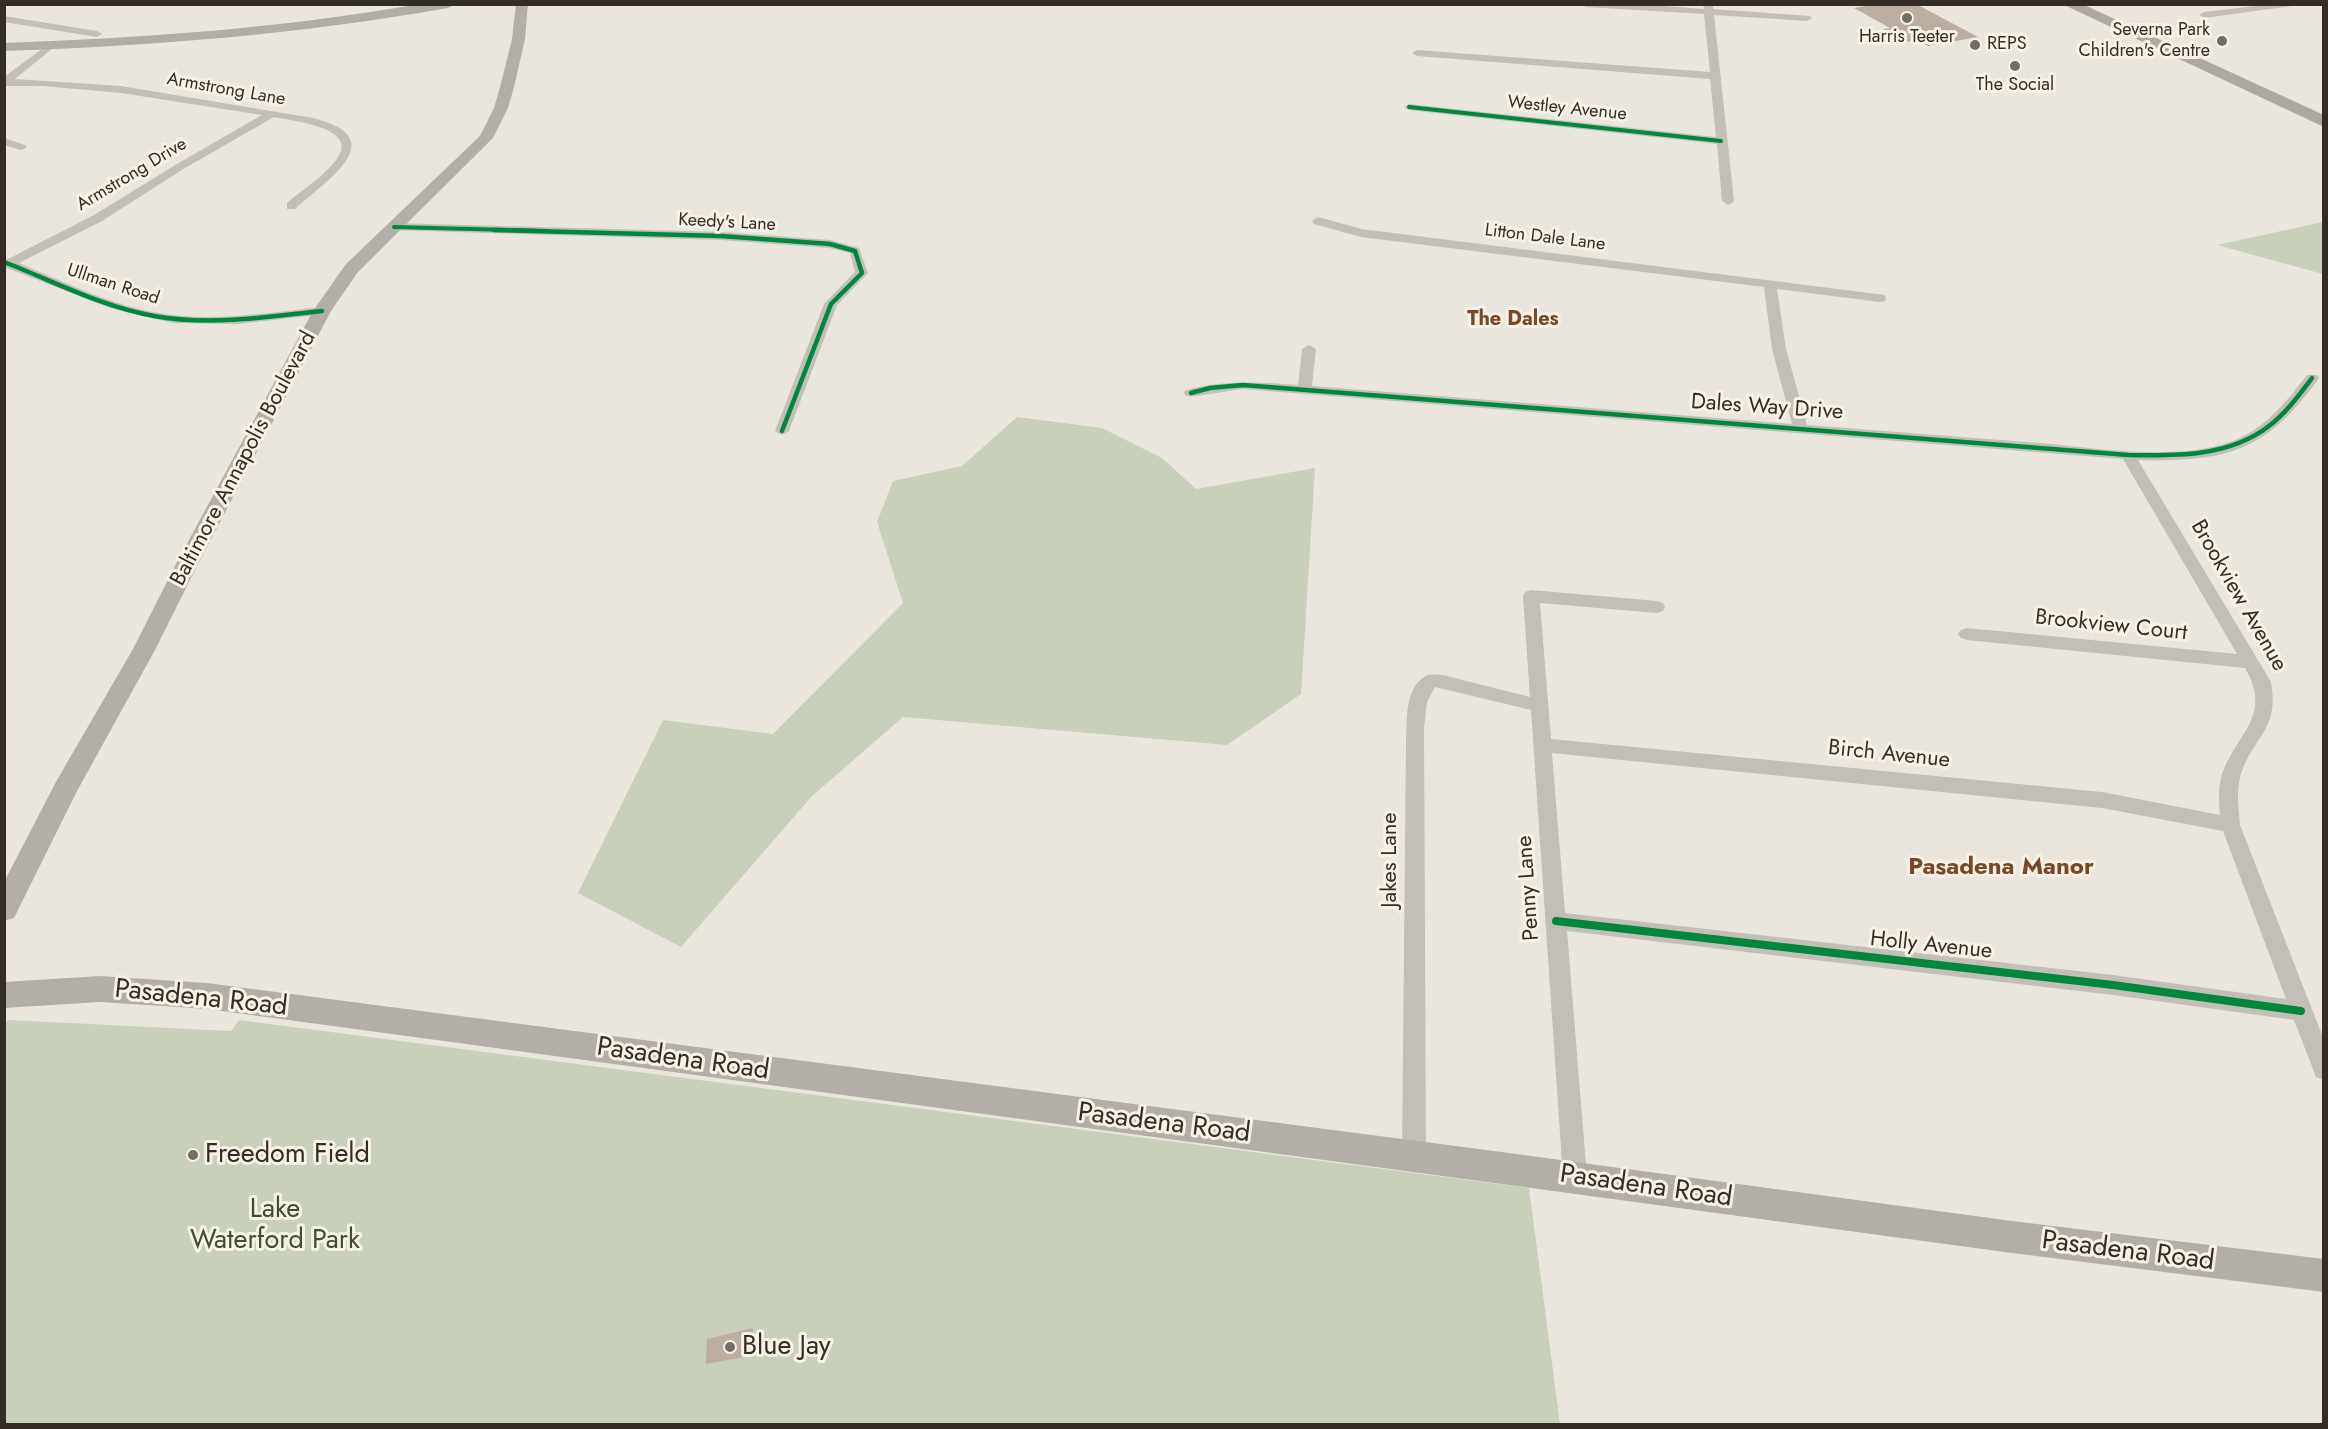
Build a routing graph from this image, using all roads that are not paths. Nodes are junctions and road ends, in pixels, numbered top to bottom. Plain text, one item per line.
1 (448, 4) edge
2 (522, 4) edge
3 (1586, 4) edge
4 (2069, 4) edge
5 (2096, 4) edge
6 (2303, 4) edge
7 (1709, 9) edge
8 (2204, 15) dead end
9 (1807, 18) dead end
10 (4, 19) edge
11 (97, 34) dead end
12 (50, 46) junction
13 (4, 47) edge
14 (1417, 53) dead end
15 (1716, 76) junction
16 (5, 83) edge
17 (1409, 107) dead end
18 (2324, 108) edge
19 (272, 114) junction
20 (2324, 122) edge
21 (4, 141) edge
22 (1721, 141) junction
23 (21, 147) dead end
24 (1728, 201) dead end
25 (291, 206) dead end
26 (1318, 221) dead end
27 (394, 227) junction
28 (6, 263) edge
29 (1770, 285) junction
30 (1880, 298) dead end
31 (322, 312) junction
32 (1309, 349) dead end
33 (2312, 378) dead end
34 (1304, 391) junction
35 (1191, 393) dead end
36 (1801, 429) junction
37 (782, 431) dead end
38 (2128, 455) junction
39 (1657, 607) dead end
40 (1967, 634) dead end
41 (2250, 662) junction
42 (1540, 706) junction
43 (1543, 745) junction
44 (2230, 825) junction
45 (4, 910) edge
46 (1556, 921) junction
47 (4, 995) edge
48 (2301, 1011) junction
49 (2324, 1070) edge
50 (1414, 1156) junction
51 (1575, 1177) junction
52 (2324, 1276) edge

1 - 12 main road
2 - 27 main road, Baltimore Annapolis Boulevard
3 - 7 street
4 - 20 highway
5 - 18 highway
6 - 8 street
7 - 9 street
7 - 15 street
10 - 11 street
12 - 13 main road
12 - 16 street
14 - 15 street, Westley Avenue
15 - 22 street
16 - 19 street, Armstrong Lane
17 - 22 street, Westley Avenue
19 - 25 street, Armstrong Lane
19 - 28 street, Armstrong Drive
21 - 23 street
22 - 24 street
26 - 29 street, Litton Dale Lane
27 - 31 main road, Baltimore Annapolis Boulevard
27 - 37 street, Keedy's Lane
28 - 31 street, Ullman Road
29 - 30 street, Litton Dale Lane
29 - 36 street
31 - 45 main road, Baltimore Annapolis Boulevard
32 - 34 street
33 - 38 street, Dales Way Drive
34 - 35 street, Dales Way Drive
34 - 36 street, Dales Way Drive
36 - 38 street, Dales Way Drive
38 - 41 street, Brookview Avenue
39 - 42 street, Penny Lane
40 - 41 street, Brookview Court
41 - 44 street, Brookview Avenue
42 - 43 street, Penny Lane
42 - 50 street, Jakes Lane
43 - 44 street, Birch Avenue
43 - 46 street, Penny Lane
44 - 48 street, Brookview Avenue
46 - 48 street, Holly Avenue
46 - 51 street, Penny Lane
47 - 50 main road, Pasadena Road
48 - 49 street, Brookview Avenue
50 - 51 main road, Pasadena Road
51 - 52 main road, Pasadena Road

